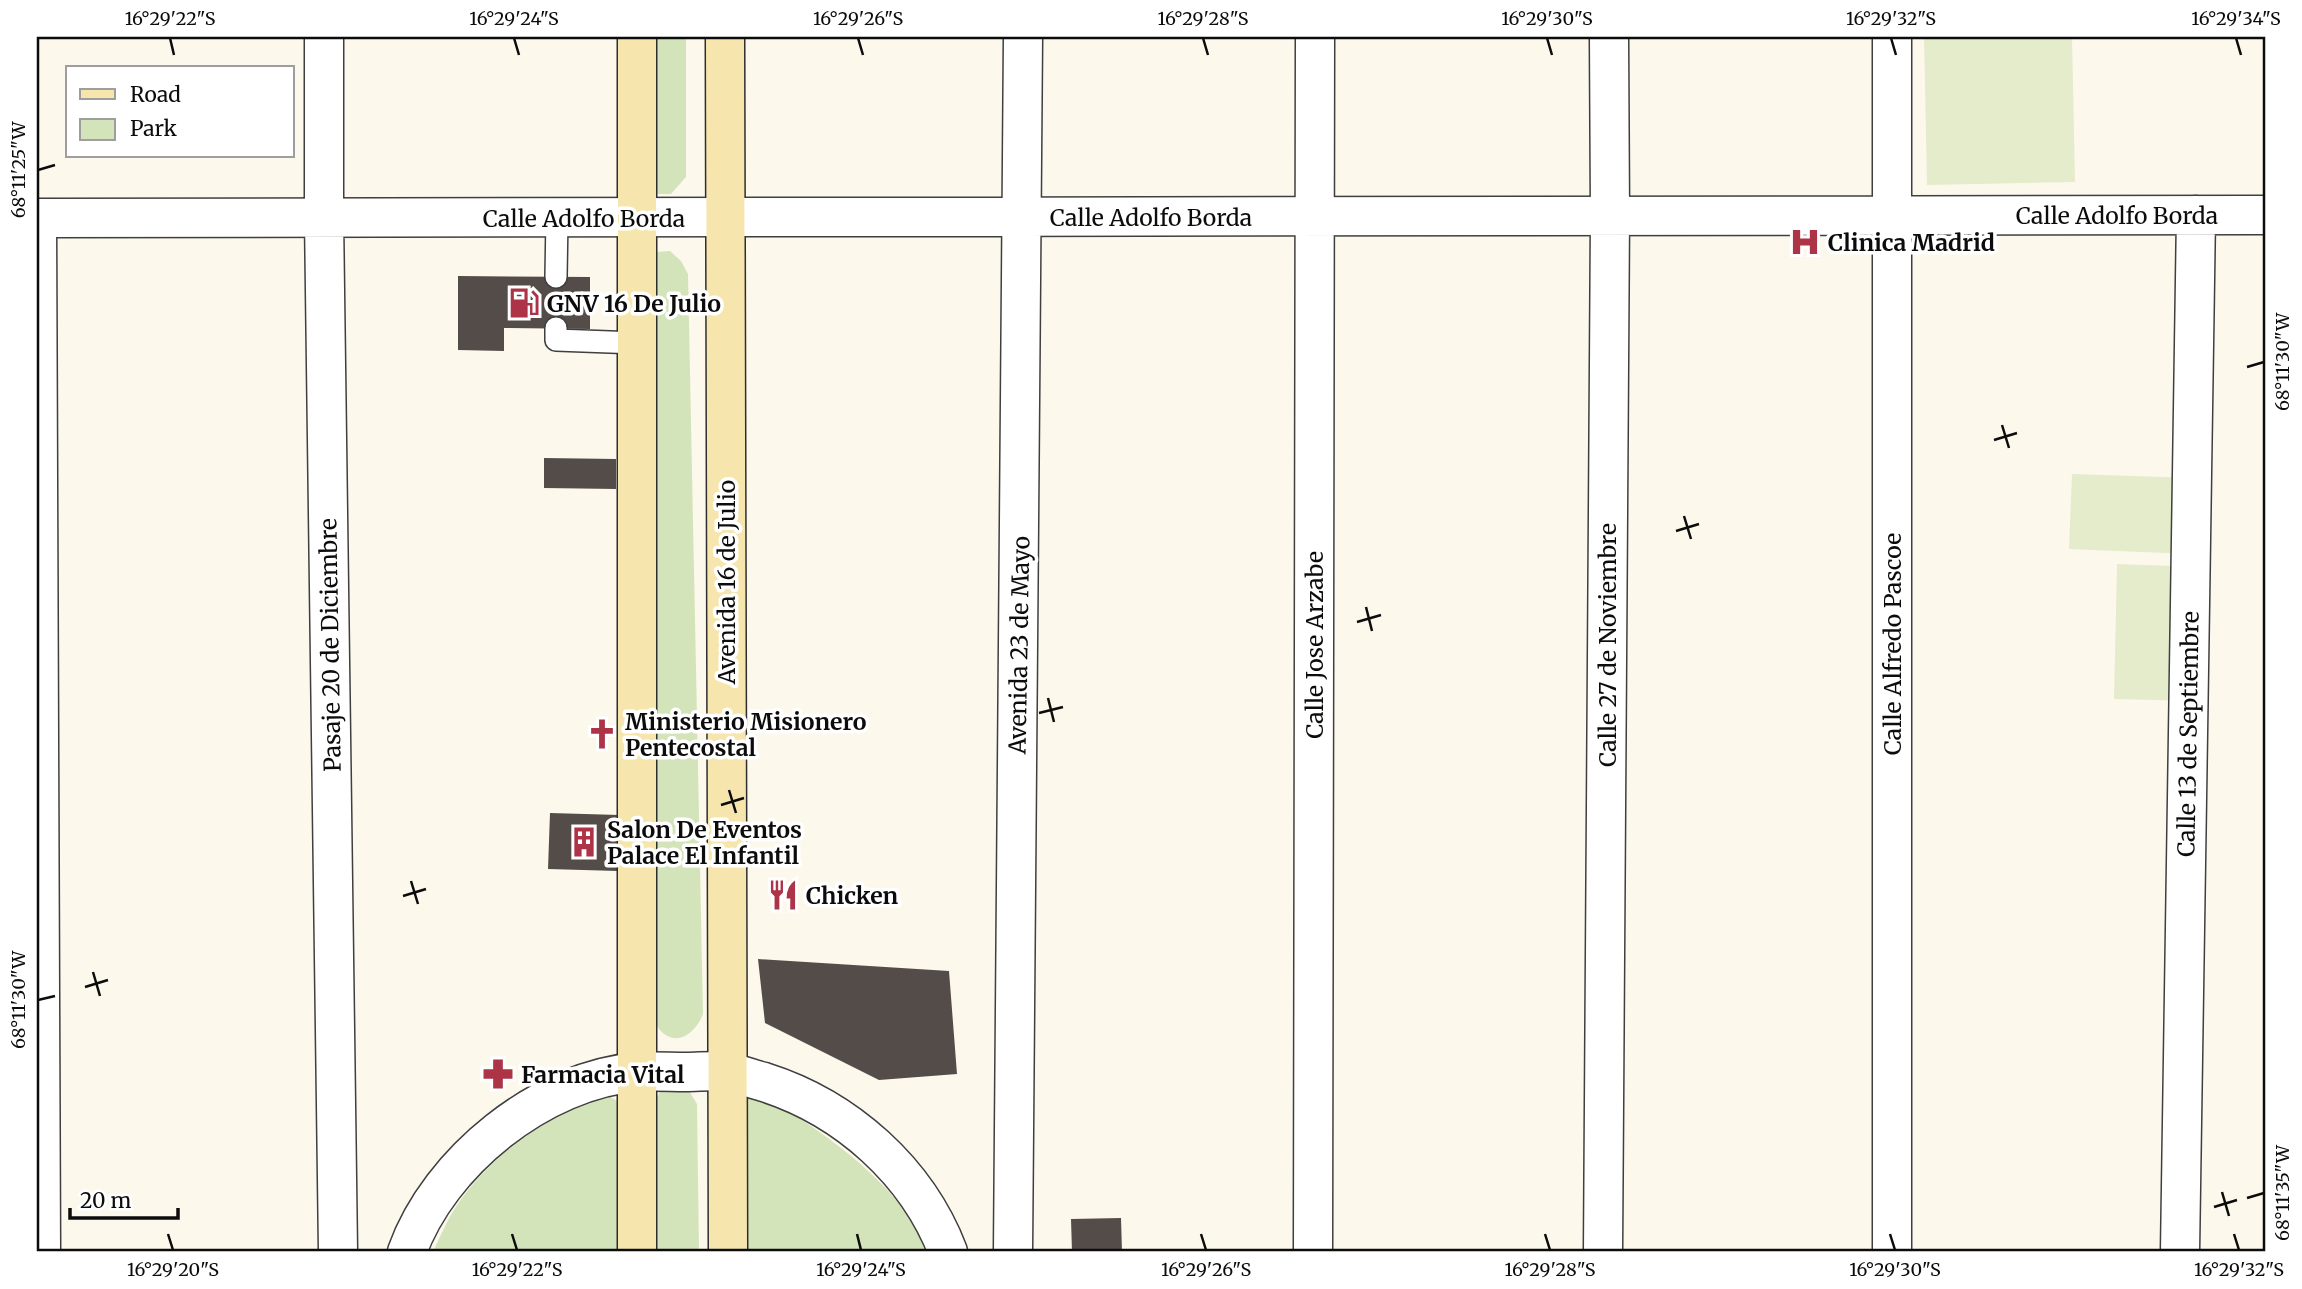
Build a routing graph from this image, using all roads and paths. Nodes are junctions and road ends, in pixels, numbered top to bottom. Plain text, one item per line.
1 (324, 37) edge
2 (637, 37) edge
3 (725, 37) edge
4 (1023, 37) edge
5 (1315, 37) edge
6 (1609, 37) edge
7 (1892, 37) edge
8 (2196, 215) junction
9 (2265, 215) edge
10 (1610, 216) junction
11 (1892, 216) junction
12 (324, 217) junction
13 (1023, 217) junction
14 (1314, 217) junction
15 (557, 218) junction
16 (637, 218) junction
17 (725, 218) junction
18 (37, 219) edge
19 (556, 277) dead end
20 (556, 328) dead end
21 (636, 343) junction
22 (637, 1072) junction
23 (728, 1072) junction
24 (41, 1252) edge
25 (338, 1252) edge
26 (407, 1252) edge
27 (637, 1252) edge
28 (728, 1252) edge
29 (948, 1252) edge
30 (1013, 1252) edge
31 (1313, 1252) edge
32 (1603, 1252) edge
33 (1892, 1252) edge
34 (2180, 1252) edge

1 - 12 street, Pasaje 20 de Diciembre
2 - 16 main road
3 - 17 main road, Avenida 16 de Julio
4 - 13 street, Avenida 23 de Mayo
5 - 14 street, Calle Jose Arzabe
6 - 10 street, Calle 27 de Noviembre
7 - 11 street, Calle Alfredo Pascoe
8 - 9 street, Calle Adolfo Borda
8 - 11 street, Calle Adolfo Borda
8 - 34 street, Calle 13 de Septiembre
10 - 11 street, Calle Adolfo Borda
10 - 14 street, Calle Adolfo Borda
10 - 32 street, Calle 27 de Noviembre
11 - 33 street, Calle Alfredo Pascoe
12 - 15 street, Calle Adolfo Borda
12 - 18 street, Calle Adolfo Borda
12 - 25 street, Pasaje 20 de Diciembre
13 - 14 street, Calle Adolfo Borda
13 - 17 street, Calle Adolfo Borda
13 - 30 street, Avenida 23 de Mayo
14 - 31 street, Calle Jose Arzabe
15 - 16 street, Calle Adolfo Borda
15 - 19 lane
16 - 17 street, Calle Adolfo Borda
16 - 21 main road
17 - 23 main road, Avenida 16 de Julio
18 - 24 street
20 - 21 lane
21 - 22 main road
22 - 23 street
22 - 26 street
22 - 27 main road
23 - 28 main road, Avenida 16 de Julio
23 - 29 street

